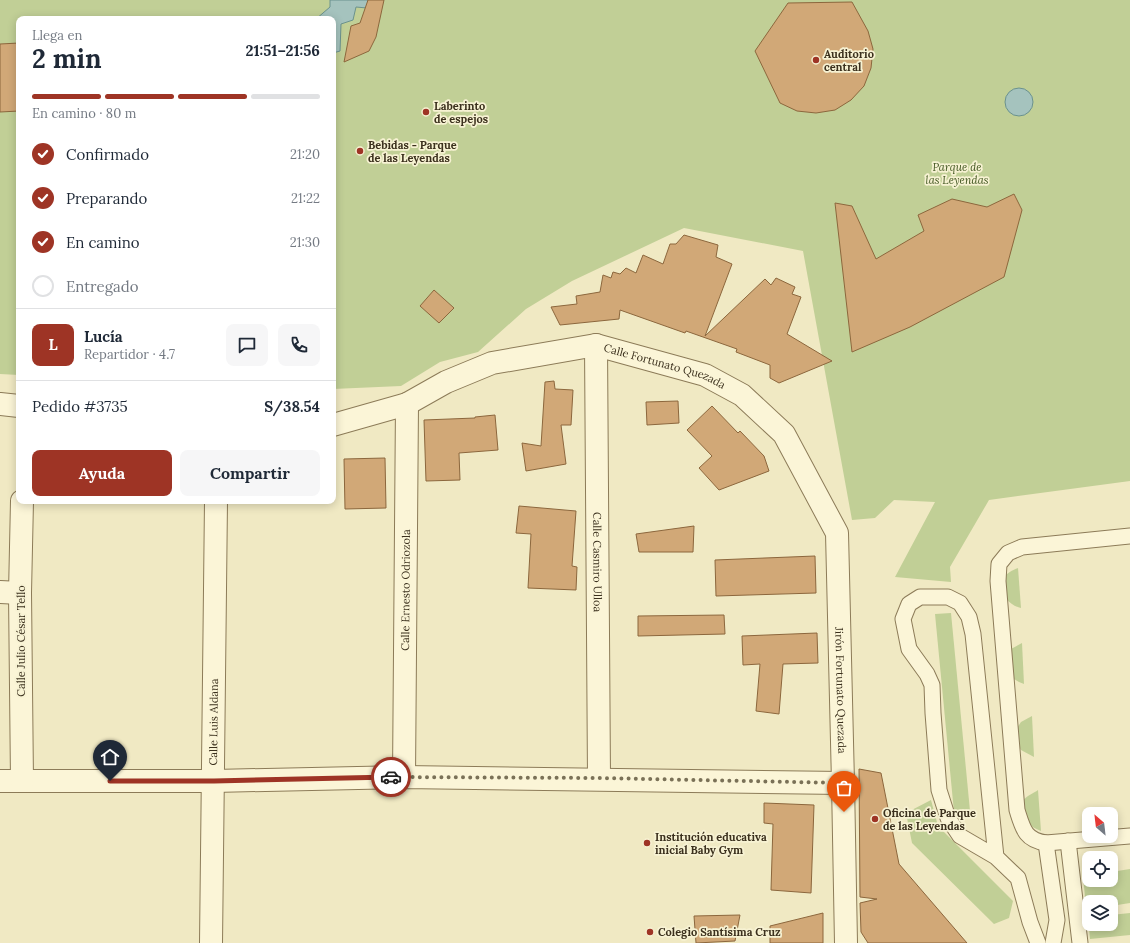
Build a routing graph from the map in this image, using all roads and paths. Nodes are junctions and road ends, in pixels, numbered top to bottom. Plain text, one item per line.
1 (596, 345) junction
2 (0, 404) edge
3 (407, 404) junction
4 (16, 406) edge
5 (336, 424) edge
6 (22, 504) edge
7 (216, 504) edge
8 (837, 533) joint
9 (1130, 536) edge
10 (10, 592) edge
11 (404, 777) junction
12 (598, 778) junction
13 (0, 780) edge
14 (22, 781) junction
15 (214, 781) junction
16 (844, 783) junction
17 (1130, 836) edge
18 (1068, 841) junction
19 (1046, 843) junction
20 (996, 857) junction
21 (211, 943) edge
22 (846, 943) edge
23 (1038, 943) edge
24 (1053, 943) edge
25 (1080, 943) edge

1 - 3 street, Calle Fortunato Quezada
1 - 8 street, Calle Fortunato Quezada
1 - 12 street, Calle Casmiro Ulloa
2 - 4 street
3 - 5 street, Calle Fortunato Quezada
3 - 11 street, Calle Ernesto Odriozola
6 - 10 street, Calle Julio César Tello
7 - 15 street, Calle Luis Aldana
8 - 16 street, Jirón Fortunato Quezada
9 - 19 lane
10 - 14 street, Calle Julio César Tello
11 - 12 street
11 - 15 street
12 - 16 street
13 - 14 street
14 - 15 street
15 - 21 street, Calle Luis Aldana
16 - 22 street, Jirón Fortunato Quezada
17 - 18 lane
18 - 19 lane
18 - 25 lane
19 - 24 lane
20 - 20 lane
20 - 23 lane

